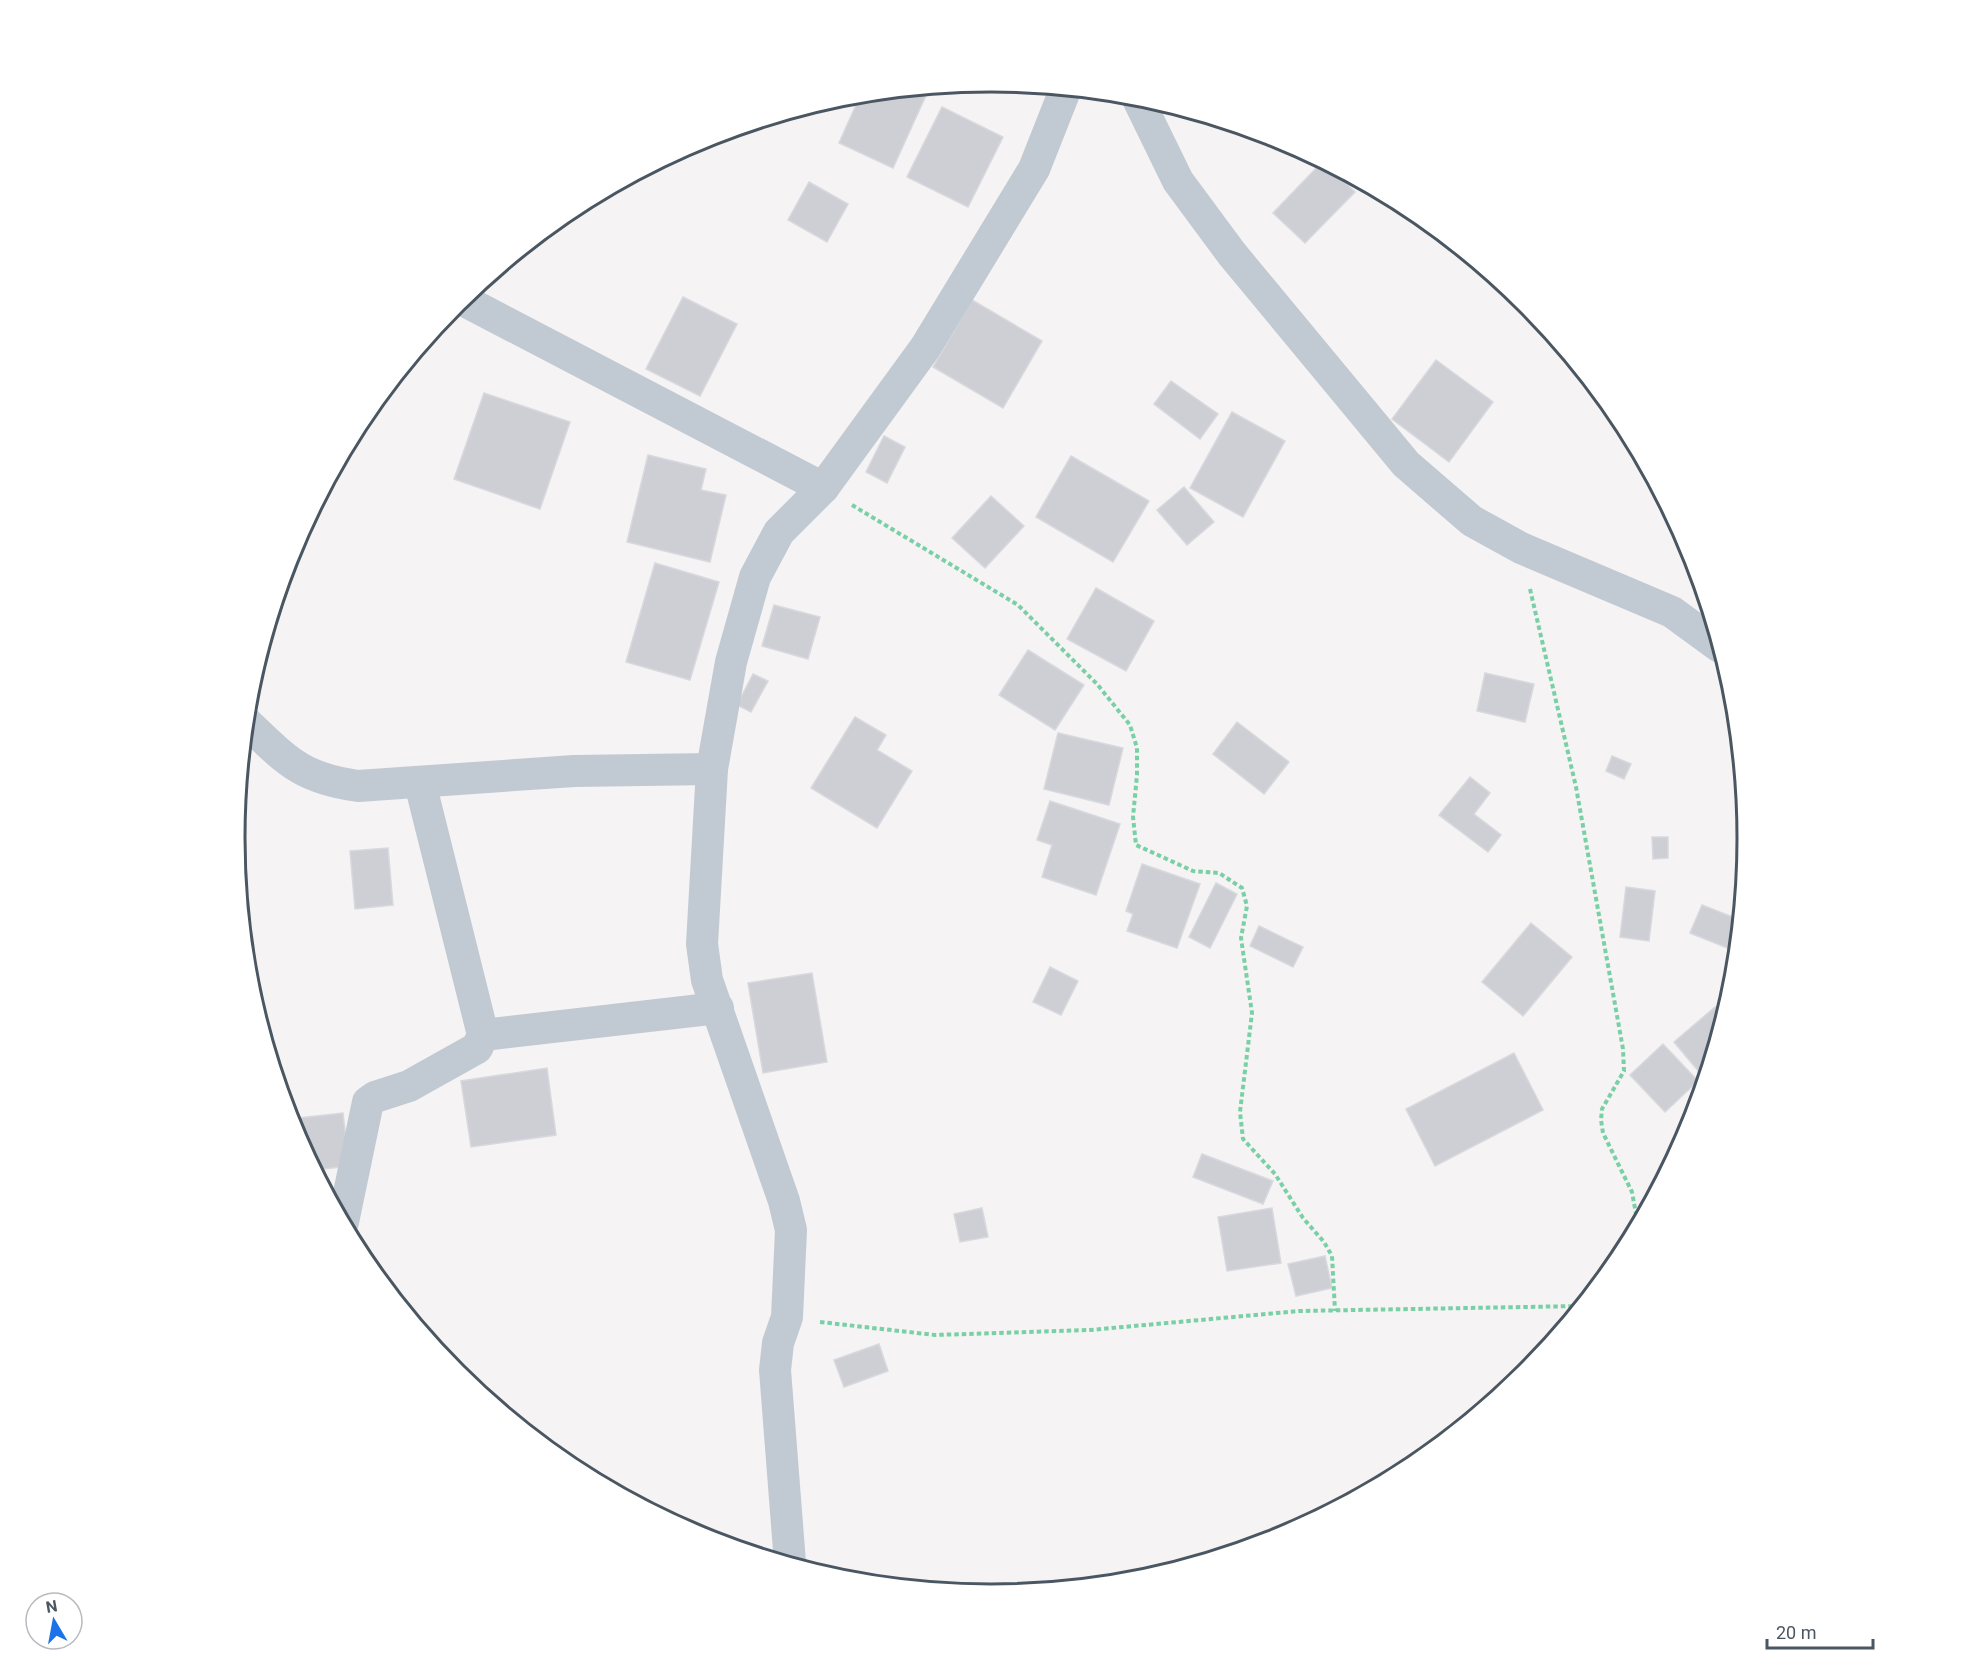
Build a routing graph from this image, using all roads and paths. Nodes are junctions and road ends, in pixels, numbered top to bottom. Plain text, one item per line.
1 (1063, 95) edge
2 (1142, 107) edge
3 (472, 303) edge
4 (824, 488) junction
5 (1521, 548) junction
6 (1711, 640) edge
7 (254, 729) edge
8 (712, 769) junction
9 (420, 783) junction
10 (718, 1008) junction
11 (483, 1035) junction
12 (345, 1211) edge
13 (1636, 1213) edge
14 (1571, 1306) edge
15 (1335, 1311) junction
16 (787, 1317) junction
17 (789, 1555) edge

1 - 4 street
2 - 5 street
3 - 4 street
4 - 8 street
4 - 15 path
5 - 6 street
5 - 13 path
7 - 9 street
8 - 9 street
8 - 10 street
9 - 11 street
10 - 11 street
10 - 16 street
11 - 12 street
14 - 15 path
15 - 16 path
16 - 17 street

